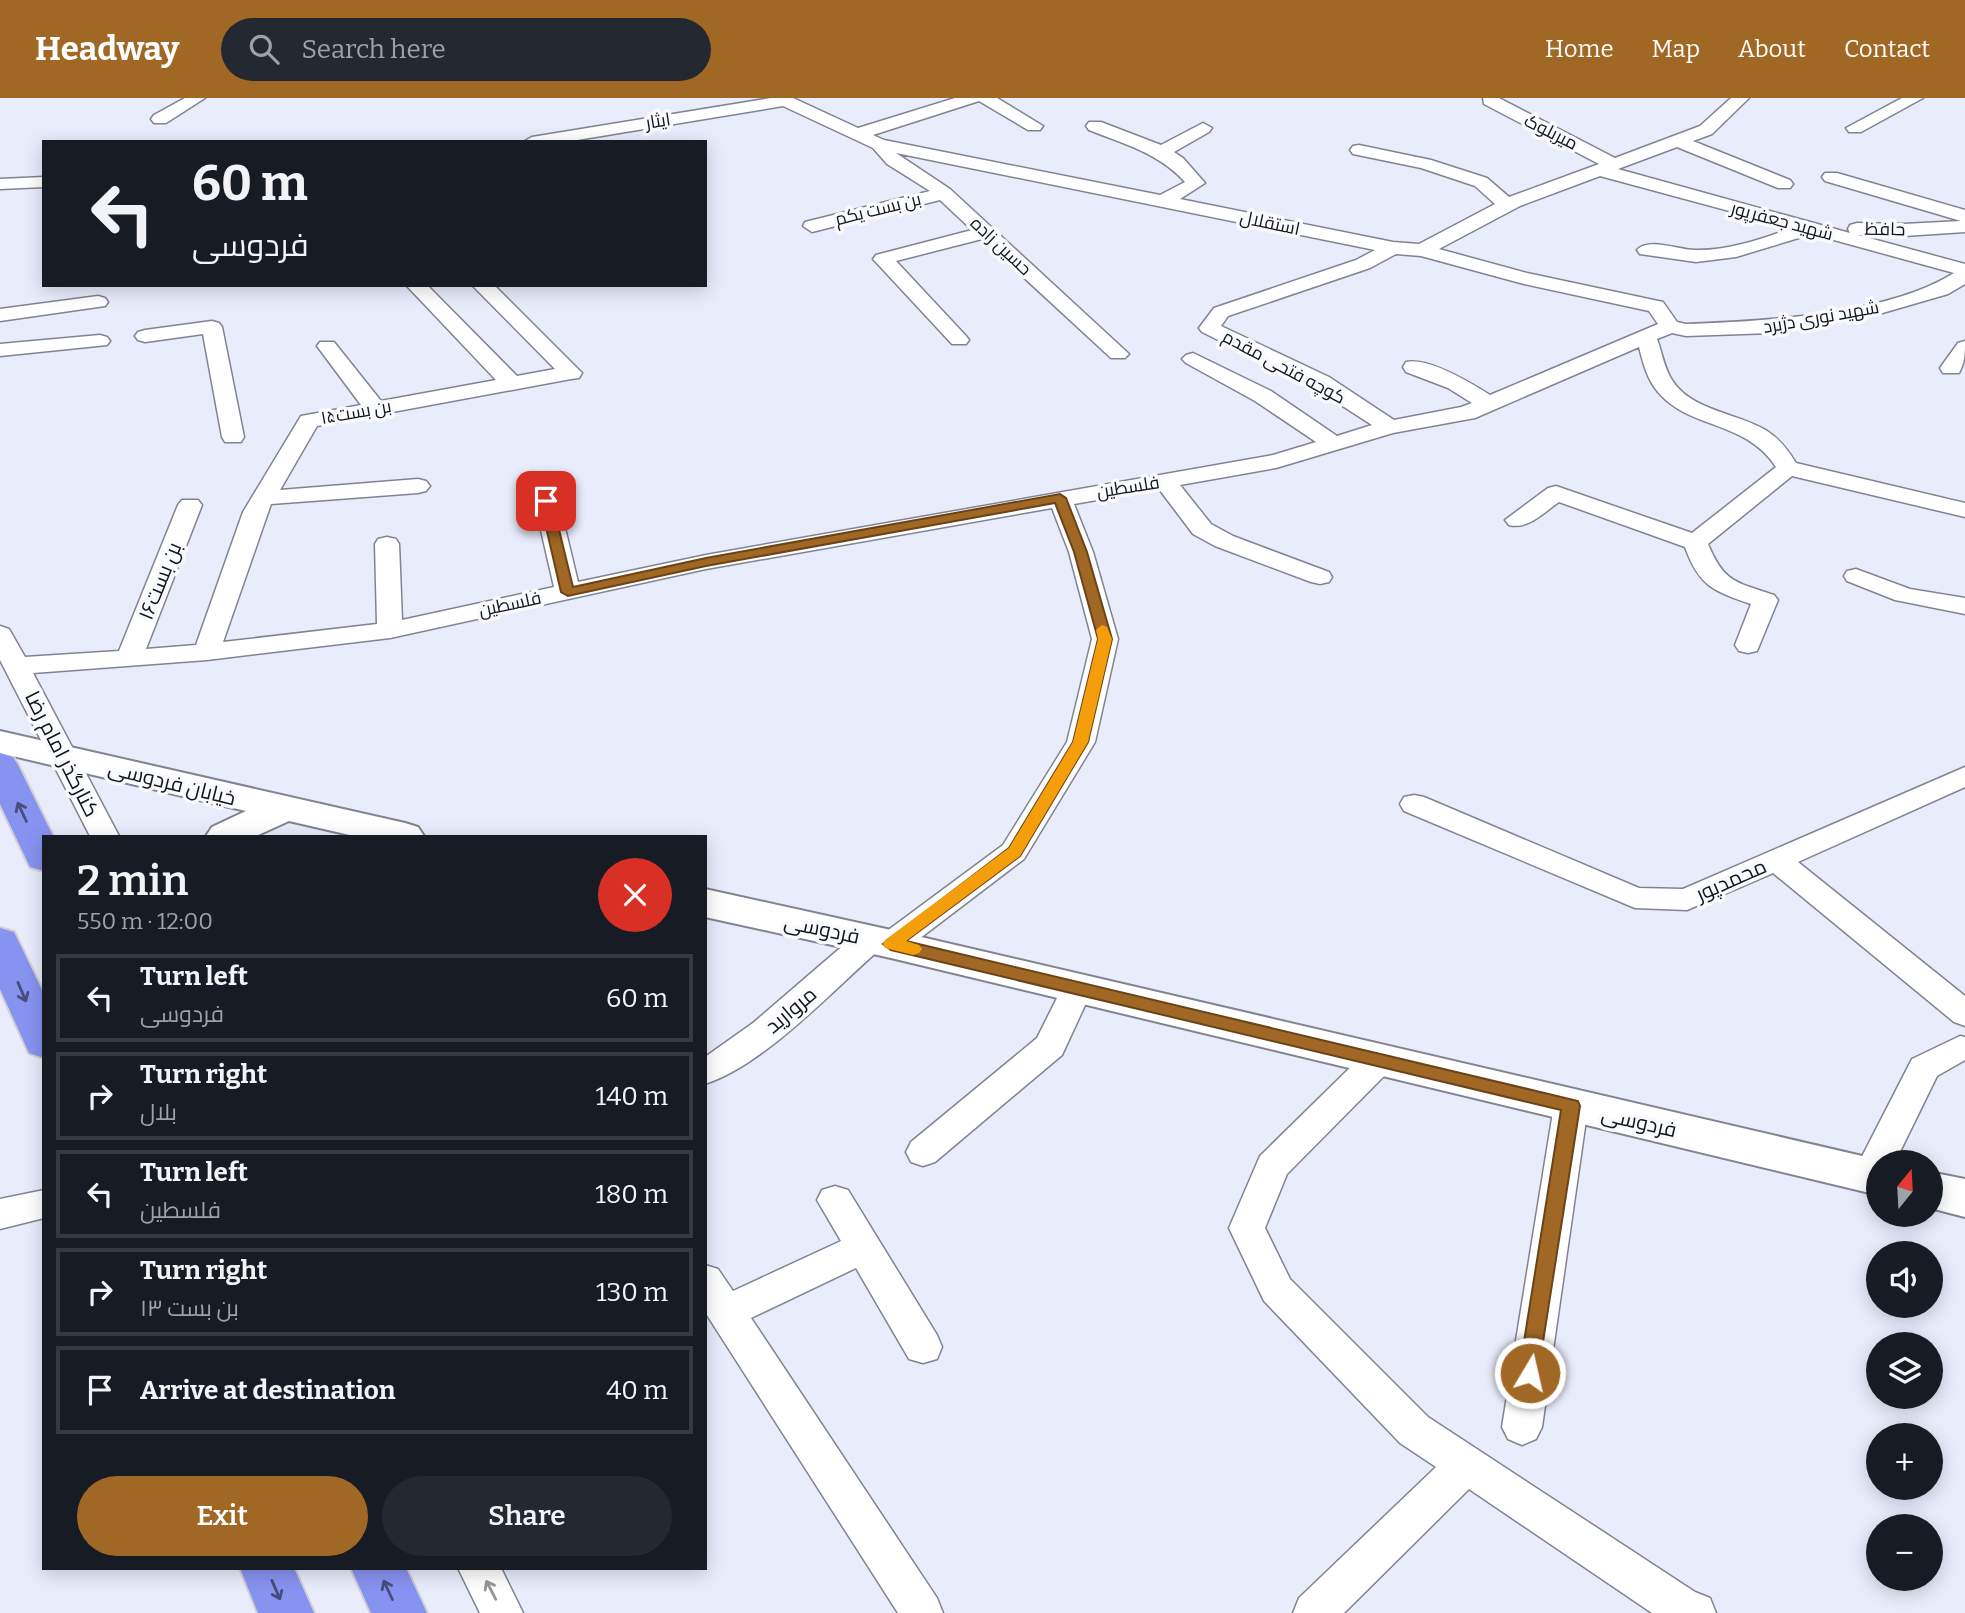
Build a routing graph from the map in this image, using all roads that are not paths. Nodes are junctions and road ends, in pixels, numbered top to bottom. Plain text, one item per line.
1 (197, 98) edge
2 (972, 98) edge
3 (985, 98) edge
4 (1492, 98) edge
5 (1741, 98) edge
6 (1915, 98) edge
7 (781, 99) edge
8 (160, 119) dead end
9 (1034, 126) dead end
10 (1095, 126) dead end
11 (1203, 128) dead end
12 (1855, 128) dead end
13 (857, 134) junction
14 (599, 136) edge
15 (554, 140) edge
16 (1678, 141) junction
17 (879, 144) junction
18 (1360, 150) dead end
19 (1162, 152) junction
20 (1607, 168) junction
21 (1831, 177) dead end
22 (42, 182) edge
23 (0, 184) edge
24 (1784, 184) dead end
25 (944, 193) junction
26 (1163, 201) junction
27 (1507, 205) junction
28 (1965, 216) edge
29 (812, 226) dead end
30 (1965, 226) edge
31 (1806, 228) junction
32 (1905, 230) junction
33 (986, 232) junction
34 (1393, 248) junction
35 (1422, 250) junction
36 (1647, 250) dead end
37 (1905, 254) junction
38 (1965, 273) edge
39 (418, 287) edge
40 (484, 287) edge
41 (98, 302) dead end
42 (0, 315) edge
43 (1670, 326) junction
44 (145, 336) dead end
45 (1646, 336) junction
46 (959, 340) dead end
47 (100, 341) dead end
48 (327, 346) dead end
49 (1965, 347) edge
50 (0, 349) edge
51 (1118, 354) dead end
52 (1194, 359) dead end
53 (1414, 367) dead end
54 (1951, 369) dead end
55 (512, 384) junction
56 (1489, 404) junction
57 (376, 409) junction
58 (1390, 427) junction
59 (233, 437) dead end
60 (1335, 443) junction
61 (1788, 468) junction
62 (541, 478) dead end
63 (1166, 481) junction
64 (418, 485) dead end
65 (263, 498) junction
66 (1060, 498) junction
67 (190, 505) dead end
68 (1965, 510) edge
69 (1517, 520) dead end
70 (1695, 542) junction
71 (387, 544) dead end
72 (1856, 576) dead end
73 (1320, 577) dead end
74 (568, 592) junction
75 (1965, 606) edge
76 (390, 630) junction
77 (0, 634) edge
78 (1748, 645) dead end
79 (207, 652) junction
80 (130, 657) junction
81 (16, 666) junction
82 (0, 742) edge
83 (63, 756) junction
84 (0, 765) edge
85 (1965, 776) edge
86 (1414, 804) dead end
87 (283, 809) junction
88 (103, 835) edge
89 (227, 835) edge
90 (400, 835) edge
91 (42, 854) edge
92 (1776, 860) junction
93 (707, 903) edge
94 (0, 942) edge
95 (881, 942) junction
96 (1077, 988) junction
97 (1965, 1014) edge
98 (42, 1037) edge
99 (1960, 1048) dead end
100 (1378, 1061) junction
101 (707, 1070) edge
102 (1571, 1106) junction
103 (1886, 1150) edge
104 (923, 1152) dead end
105 (1866, 1174) edge
106 (1943, 1193) edge
107 (1965, 1198) edge
108 (835, 1200) dead end
109 (42, 1204) edge
110 (0, 1214) edge
111 (864, 1247) junction
112 (716, 1296) edge
113 (923, 1347) dead end
114 (1522, 1427) dead end
115 (1466, 1465) junction
116 (268, 1570) edge
117 (379, 1570) edge
118 (480, 1570) edge
119 (286, 1613) edge
120 (399, 1613) edge
121 (502, 1613) edge
122 (922, 1613) edge
123 (1314, 1613) edge
124 (1695, 1613) edge

1 - 8 street
2 - 13 street
3 - 9 street
4 - 20 street, میربلوک
5 - 16 street
6 - 12 street
7 - 13 street, استقلال
7 - 14 street, ایثار
10 - 19 street
11 - 19 street
13 - 17 street, استقلال
14 - 15 street, ایثار
16 - 20 street
16 - 24 street
17 - 25 street, حسین زاده
17 - 26 street, استقلال
18 - 27 street
19 - 26 street
20 - 27 street
20 - 31 street, شهید جعفرپور
21 - 28 street
22 - 23 street
25 - 29 street, بن بست یکم
25 - 33 street, حسین زاده
26 - 34 street, استقلال
27 - 35 street
30 - 32 street, حافظ
31 - 32 street, حافظ
31 - 36 street
31 - 37 street, شهید جعفرپور
32 - 37 street
33 - 46 street
33 - 51 street, حسین زاده
34 - 35 street, استقلال
34 - 58 street, کوچه فتحی مقدم
35 - 43 street
37 - 38 street, شهید جعفرپور
38 - 43 street, شهید نوری دژبرد
39 - 55 street
40 - 55 street, بن بست۱۵
41 - 42 street
43 - 45 street, فلسطین
44 - 59 street
45 - 56 street, فلسطین
45 - 61 street
47 - 50 street
48 - 57 street
49 - 54 street
52 - 60 street
53 - 56 street
55 - 57 street, بن بست۱۵
56 - 58 street, فلسطین
57 - 65 street, بن بست۱۵
58 - 60 street, فلسطین
60 - 63 street, فلسطین
61 - 68 street
61 - 70 street
62 - 74 street
63 - 66 street, فلسطین
63 - 73 street
64 - 65 street
65 - 79 street, بن بست۱۵
66 - 74 street, فلسطین
66 - 95 street, مروارید
67 - 80 street, بن بست۱۶
69 - 70 street
70 - 78 street
71 - 76 street
72 - 75 street
74 - 76 street, فلسطین
76 - 79 street, فلسطین
77 - 81 street, کنارگذر امام رضا
79 - 80 street, فلسطین
80 - 81 street, فلسطین
81 - 83 street, کنارگذر امام رضا
82 - 83 main road, خیابان فردوسی
83 - 87 main road, خیابان فردوسی
83 - 88 street, کنارگذر امام رضا
91 -> 84 highway
85 - 92 street, محمدپور
86 - 92 street, محمدپور
87 - 89 main road, خیابان فردوسی
87 - 90 main road
92 - 97 street
93 - 95 main road, فردوسی
94 -> 98 highway
95 - 96 main road, فردوسی
95 - 101 street, مروارید
96 - 100 main road, فردوسی
96 - 104 street
99 - 103 street
100 - 102 main road, فردوسی
100 - 115 street
102 - 105 main road, فردوسی
102 - 114 street
106 - 107 main road
108 - 111 street
109 - 110 street
111 - 112 street
111 - 113 street
112 - 122 street
115 - 123 street
115 - 124 street
116 -> 119 highway
120 -> 117 highway
121 -> 118 street

